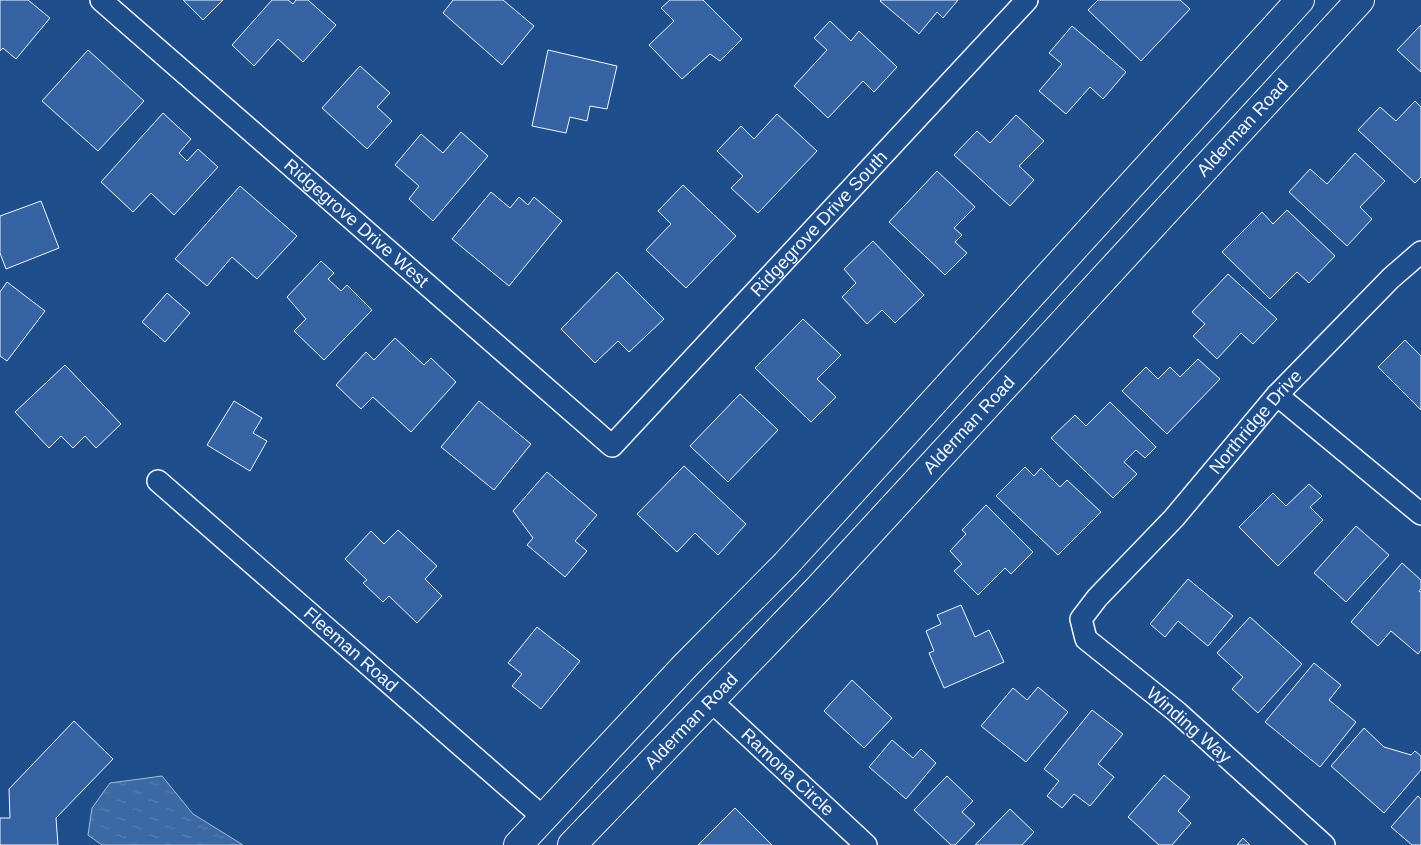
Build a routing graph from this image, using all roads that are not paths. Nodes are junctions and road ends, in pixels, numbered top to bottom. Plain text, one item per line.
1 (101, 0) edge
2 (1027, 0) edge
3 (1300, 0) edge
4 (1360, 0) edge
5 (1421, 252) edge
6 (1277, 395) junction
7 (612, 446) joint
8 (158, 482) dead end
9 (1421, 514) edge
10 (1097, 598) joint
11 (710, 700) junction
12 (544, 818) junction
13 (518, 845) edge
14 (572, 845) edge
15 (866, 845) edge
16 (1324, 845) edge

1 - 7 street, Ridgegrove Drive West
2 - 7 street, Ridgegrove Drive South
3 - 12 main road
4 - 11 main road, Alderman Road
5 - 6 street, Northridge Drive
6 - 9 street
6 - 10 street, Northridge Drive
8 - 12 street, Fleeman Road
10 - 16 street, Winding Way
11 - 14 main road, Alderman Road
11 - 15 street, Ramona Circle
12 - 13 main road

